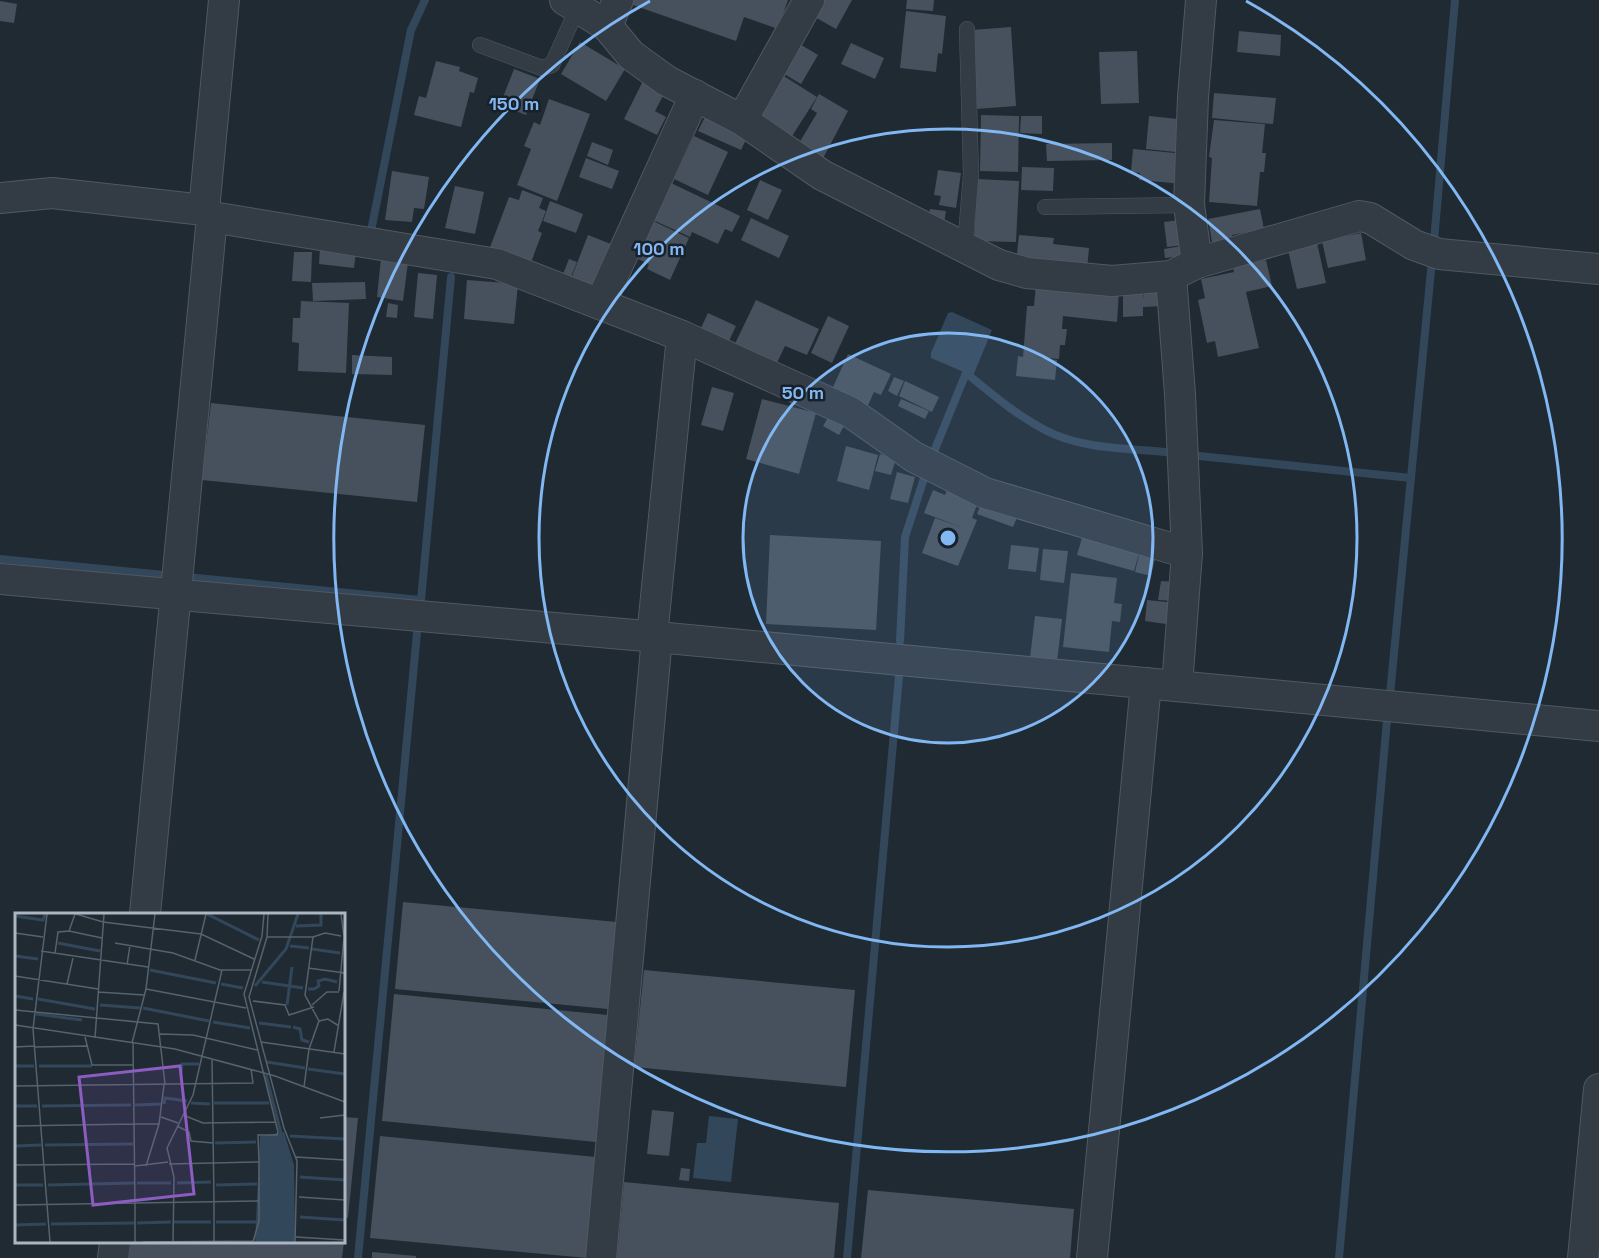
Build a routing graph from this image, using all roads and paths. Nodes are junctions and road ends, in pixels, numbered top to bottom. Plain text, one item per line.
1 (224, 0) edge
2 (809, 0) edge
3 (1201, 0) edge
4 (572, 4) edge
5 (613, 13) edge
6 (967, 29) dead end
7 (480, 45) dead end
8 (695, 95) junction
9 (742, 120) junction
10 (0, 198) edge
11 (1189, 205) junction
12 (1045, 207) dead end
13 (208, 213) junction
14 (965, 248) junction
15 (1599, 269) edge
16 (1184, 270) junction
17 (601, 302) junction
18 (682, 336) junction
19 (1187, 554) junction
20 (0, 579) edge
21 (176, 594) junction
22 (654, 637) junction
23 (1146, 683) junction
24 (1177, 686) junction
25 (1599, 726) edge
26 (146, 913) edge
27 (1599, 1089) edge
28 (115, 1243) edge
29 (113, 1258) edge
30 (601, 1258) edge
31 (1092, 1258) edge
32 (1583, 1258) edge

1 - 13 street
2 - 9 street
3 - 11 street
4 - 5 street
4 - 7 lane
5 - 8 street
6 - 14 lane
8 - 9 street
8 - 17 street
9 - 14 street
10 - 13 street
11 - 12 lane
11 - 16 street
13 - 17 street
13 - 21 street
14 - 16 street
15 - 16 street
16 - 19 street
17 - 18 street
18 - 19 street
18 - 22 street
19 - 24 street
20 - 21 street
21 - 22 street
21 - 26 street
22 - 23 street
22 - 30 street
23 - 24 street
23 - 31 street
24 - 25 street
27 - 32 street
28 - 29 street

